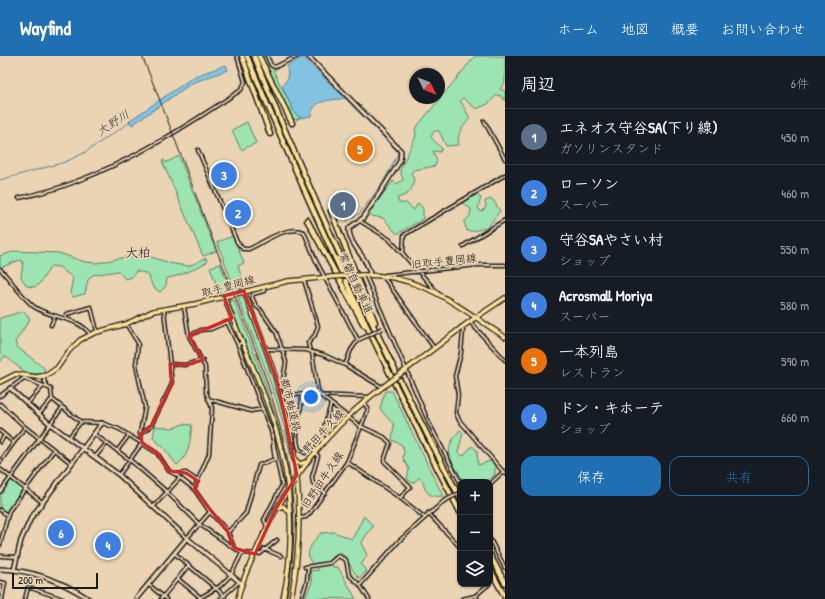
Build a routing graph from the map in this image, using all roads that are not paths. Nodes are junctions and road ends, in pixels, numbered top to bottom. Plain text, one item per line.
1 (236, 56) edge
2 (242, 56) edge
3 (247, 56) edge
4 (254, 56) edge
5 (259, 56) edge
6 (267, 56) edge
7 (308, 56) edge
8 (296, 57) edge
9 (484, 121) dead end
10 (292, 123) dead end
11 (270, 134) dead end
12 (198, 150) dead end
13 (505, 159) edge
14 (504, 175) edge
15 (505, 179) edge
16 (19, 198) dead end
17 (331, 211) dead end
18 (307, 220) dead end
19 (359, 220) junction
20 (505, 220) edge
21 (463, 246) dead end
22 (403, 254) junction
23 (505, 265) edge
24 (0, 269) edge
25 (418, 272) junction
26 (368, 275) junction
27 (384, 275) junction
28 (325, 278) junction
29 (304, 279) junction
30 (264, 286) junction
31 (244, 291) junction
32 (438, 294) junction
33 (224, 296) junction
34 (505, 298) edge
35 (183, 306) junction
36 (164, 308) junction
37 (55, 316) junction
38 (65, 318) junction
39 (475, 318) junction
40 (469, 322) junction
41 (126, 324) junction
42 (51, 325) dead end
43 (387, 326) junction
44 (461, 327) junction
45 (97, 332) junction
46 (90, 334) junction
47 (189, 336) junction
48 (505, 337) edge
49 (358, 340) junction
50 (242, 342) junction
51 (238, 345) junction
52 (376, 346) junction
53 (434, 348) junction
54 (265, 349) junction
55 (282, 349) junction
56 (311, 351) junction
57 (203, 360) junction
58 (505, 360) edge
59 (391, 362) junction
60 (170, 364) junction
61 (345, 365) junction
62 (407, 369) junction
63 (44, 376) junction
64 (0, 382) edge
65 (43, 386) junction
66 (10, 388) junction
67 (48, 388) junction
68 (382, 388) junction
69 (286, 394) junction
70 (302, 395) junction
71 (0, 396) edge
72 (321, 396) junction
73 (369, 398) junction
74 (52, 399) junction
75 (208, 399) junction
76 (363, 402) junction
77 (0, 404) edge
78 (27, 404) junction
79 (331, 404) junction
80 (62, 408) junction
81 (263, 409) junction
82 (39, 414) junction
83 (348, 417) junction
84 (81, 422) junction
85 (102, 423) junction
86 (50, 424) junction
87 (360, 426) junction
88 (24, 427) junction
89 (0, 431) edge
90 (292, 431) dead end
91 (93, 433) junction
92 (140, 434) junction
93 (5, 435) junction
94 (129, 435) junction
95 (69, 437) junction
96 (39, 438) junction
97 (0, 442) edge
98 (14, 442) junction
99 (322, 442) junction
100 (106, 443) junction
101 (142, 443) junction
102 (275, 444) junction
103 (83, 447) junction
104 (54, 450) junction
105 (117, 451) junction
106 (314, 452) junction
107 (95, 457) junction
108 (294, 458) junction
109 (309, 458) junction
110 (130, 460) junction
111 (0, 462) edge
112 (347, 462) junction
113 (71, 463) junction
114 (0, 469) edge
115 (504, 472) edge
116 (175, 474) junction
117 (119, 475) junction
118 (297, 475) junction
119 (10, 477) junction
120 (179, 479) junction
121 (458, 479) edge
122 (198, 480) junction
123 (493, 481) edge
124 (26, 489) junction
125 (194, 489) junction
126 (287, 490) junction
127 (0, 492) edge
128 (167, 492) junction
129 (457, 492) edge
130 (326, 493) junction
131 (457, 494) edge
132 (400, 498) junction
133 (42, 502) junction
134 (154, 506) junction
135 (457, 506) edge
136 (0, 510) edge
137 (210, 512) junction
138 (274, 512) junction
139 (289, 513) junction
140 (428, 513) junction
141 (7, 514) junction
142 (424, 517) junction
143 (300, 518) junction
144 (199, 524) junction
145 (267, 526) junction
146 (228, 532) junction
147 (187, 538) junction
148 (277, 540) dead end
149 (457, 544) edge
150 (0, 545) edge
151 (493, 545) edge
152 (234, 548) junction
153 (264, 549) junction
154 (174, 553) junction
155 (242, 553) junction
156 (254, 554) junction
157 (0, 556) edge
158 (281, 556) tunnel mouth
159 (17, 557) junction
160 (493, 561) edge
161 (189, 565) junction
162 (505, 568) edge
163 (0, 569) edge
164 (14, 570) junction
165 (493, 574) edge
166 (231, 575) junction
167 (178, 579) junction
168 (0, 582) edge
169 (241, 583) junction
170 (505, 583) edge
171 (148, 584) junction
172 (360, 584) junction
173 (486, 587) edge
174 (217, 589) junction
175 (225, 596) junction
176 (475, 596) junction
177 (505, 596) edge
178 (162, 598) edge
179 (199, 598) edge
180 (2, 599) edge
181 (25, 599) edge
182 (63, 599) edge
183 (89, 599) edge
184 (136, 599) edge
185 (166, 599) edge
186 (220, 599) edge
187 (238, 599) edge
188 (283, 599) edge
189 (292, 599) edge
190 (301, 599) edge
191 (369, 599) edge
192 (462, 599) edge
193 (478, 599) edge

1 - 16 street
2 - 11 highway
3 - 52 highway, 常磐自動車道
4 - 59 highway, 常磐自動車道
5 - 10 highway
6 - 8 street
7 - 19 street
9 - 13 street
12 - 28 street
14 - 15 street
14 - 22 street
17 - 59 highway
18 - 52 highway
19 - 22 street
19 - 26 street
20 - 21 street
22 - 25 street
23 - 25 street, 旧取手豊岡線
24 - 37 street
25 - 27 street, 旧取手豊岡線
25 - 32 street
26 - 27 main road, 取手豊岡線
26 - 28 main road, 取手豊岡線, bridge
26 - 43 street
27 - 32 main road, 取手豊岡線
27 - 53 street
28 - 29 main road, 取手豊岡線
28 - 49 street
29 - 30 main road, 取手豊岡線
29 - 56 street
30 - 31 main road, 取手豊岡線
30 - 55 street
31 - 33 main road, 取手豊岡線
31 - 54 main road, 都市軸道路
32 - 39 main road, 取手豊岡線
33 - 35 main road, 取手豊岡線
33 - 50 main road, 都市軸道路
34 - 39 main road, 野田牛久線
35 - 36 main road, 取手豊岡線
35 - 47 street
36 - 41 main road, 取手豊岡線
36 - 60 street
37 - 38 street
37 - 42 street
38 - 45 street
38 - 46 street
39 - 40 main road, 野田牛久線
39 - 48 main road
40 - 44 main road, 野田牛久線
40 - 58 street
41 - 45 main road, 取手豊岡線
41 - 92 street
43 - 49 street, bridge
43 - 62 street
44 - 53 main road, 野田牛久線
44 - 115 street
45 - 46 main road, 取手豊岡線
46 - 63 main road, 取手豊岡線
47 - 51 street
47 - 57 street
49 - 61 street
50 - 51 street
50 - 126 main road, 都市軸道路
51 - 81 street
52 - 135 highway, 常磐自動車道
53 - 62 main road, 野田牛久線
54 - 55 street
54 - 108 main road, 都市軸道路
55 - 56 street
55 - 69 street
56 - 61 street
56 - 72 street
57 - 60 street
57 - 75 street
59 - 129 highway, 常磐自動車道
60 - 92 street
61 - 68 street
62 - 68 main road, 野田牛久線, bridge
62 - 121 street
63 - 64 main road
63 - 67 street
65 - 66 street
65 - 67 street
65 - 78 street
66 - 71 street
66 - 78 street
67 - 74 street
68 - 73 main road, 野田牛久線
69 - 70 street
69 - 90 street
70 - 72 street
70 - 99 street
72 - 73 street
72 - 79 street
73 - 76 main road, 野田牛久線
74 - 80 street
74 - 82 street
75 - 81 street
75 - 122 street
76 - 83 main road, 野田牛久線
76 - 87 street, 旧野田牛久線
77 - 88 street
78 - 82 street
79 - 83 street
79 - 99 street
80 - 84 street
80 - 86 street
81 - 102 street
82 - 86 street
83 - 87 street
83 - 99 main road, 野田牛久線
84 - 85 street
84 - 95 street
85 - 91 street
85 - 94 street
86 - 95 street
86 - 96 street
87 - 112 street, 旧野田牛久線
87 - 132 street
88 - 96 street
88 - 98 street
89 - 93 street
91 - 100 street
91 - 103 street
92 - 101 street
93 - 97 street
93 - 98 street
94 - 101 street
94 - 105 street
95 - 103 street
96 - 104 street
96 - 119 street
98 - 111 street
99 - 106 main road, 野田牛久線
100 - 105 street
100 - 107 street
101 - 110 street
101 - 116 street
102 - 145 street
102 - 146 street
103 - 107 street
103 - 113 street
104 - 113 street
104 - 124 street
105 - 110 street
106 - 109 main road, 野田牛久線
106 - 130 street
107 - 117 street
108 - 109 main road
108 - 118 main road, 都市軸道路
109 - 118 main road, 野田牛久線
110 - 117 street
110 - 128 street
112 - 130 street, 旧野田牛久線
112 - 132 street
113 - 133 street
114 - 119 street
115 - 123 street
116 - 120 street
116 - 122 street
117 - 134 street
118 - 126 main road, 野田牛久線
118 - 143 main road, 都市軸道路
119 - 124 street
119 - 127 street
120 - 125 street
120 - 128 street
122 - 125 street
124 - 133 street
124 - 141 street
125 - 137 street
126 - 138 main road, 野田牛久線
126 - 139 main road, 都市軸道路
128 - 134 street
128 - 144 street
130 - 143 street, 旧野田牛久線
131 - 140 street, bridge
132 - 142 street
133 - 159 street
134 - 147 street
136 - 141 street
137 - 144 street
137 - 146 street
138 - 139 main road
138 - 145 main road, 野田牛久線
139 - 188 main road, 都市軸道路
140 - 142 street
140 - 149 street
141 - 150 street
142 - 172 street
143 - 189 main road, 都市軸道路
144 - 147 street
144 - 152 street
145 - 156 main road, 野田牛久線
146 - 152 street
147 - 154 street
147 - 166 street
148 - 153 street
151 - 162 street
152 - 155 street
153 - 156 street
153 - 158 street
154 - 161 street
154 - 171 street
155 - 156 street
155 - 166 street
156 - 169 main road, 野田牛久線
157 - 159 street
159 - 164 street
160 - 170 highway
161 - 167 street
161 - 174 street
163 - 164 street
164 - 183 street
165 - 177 highway
166 - 169 street
166 - 174 street
167 - 178 street
167 - 179 street
168 - 180 street
169 - 175 street
169 - 187 main road, 野田牛久線
171 - 178 street
171 - 184 street
172 - 190 street
172 - 191 street
173 - 176 street
174 - 175 street
174 - 179 street
175 - 186 street
176 - 192 street
176 - 193 street
178 - 185 street
181 - 182 street

